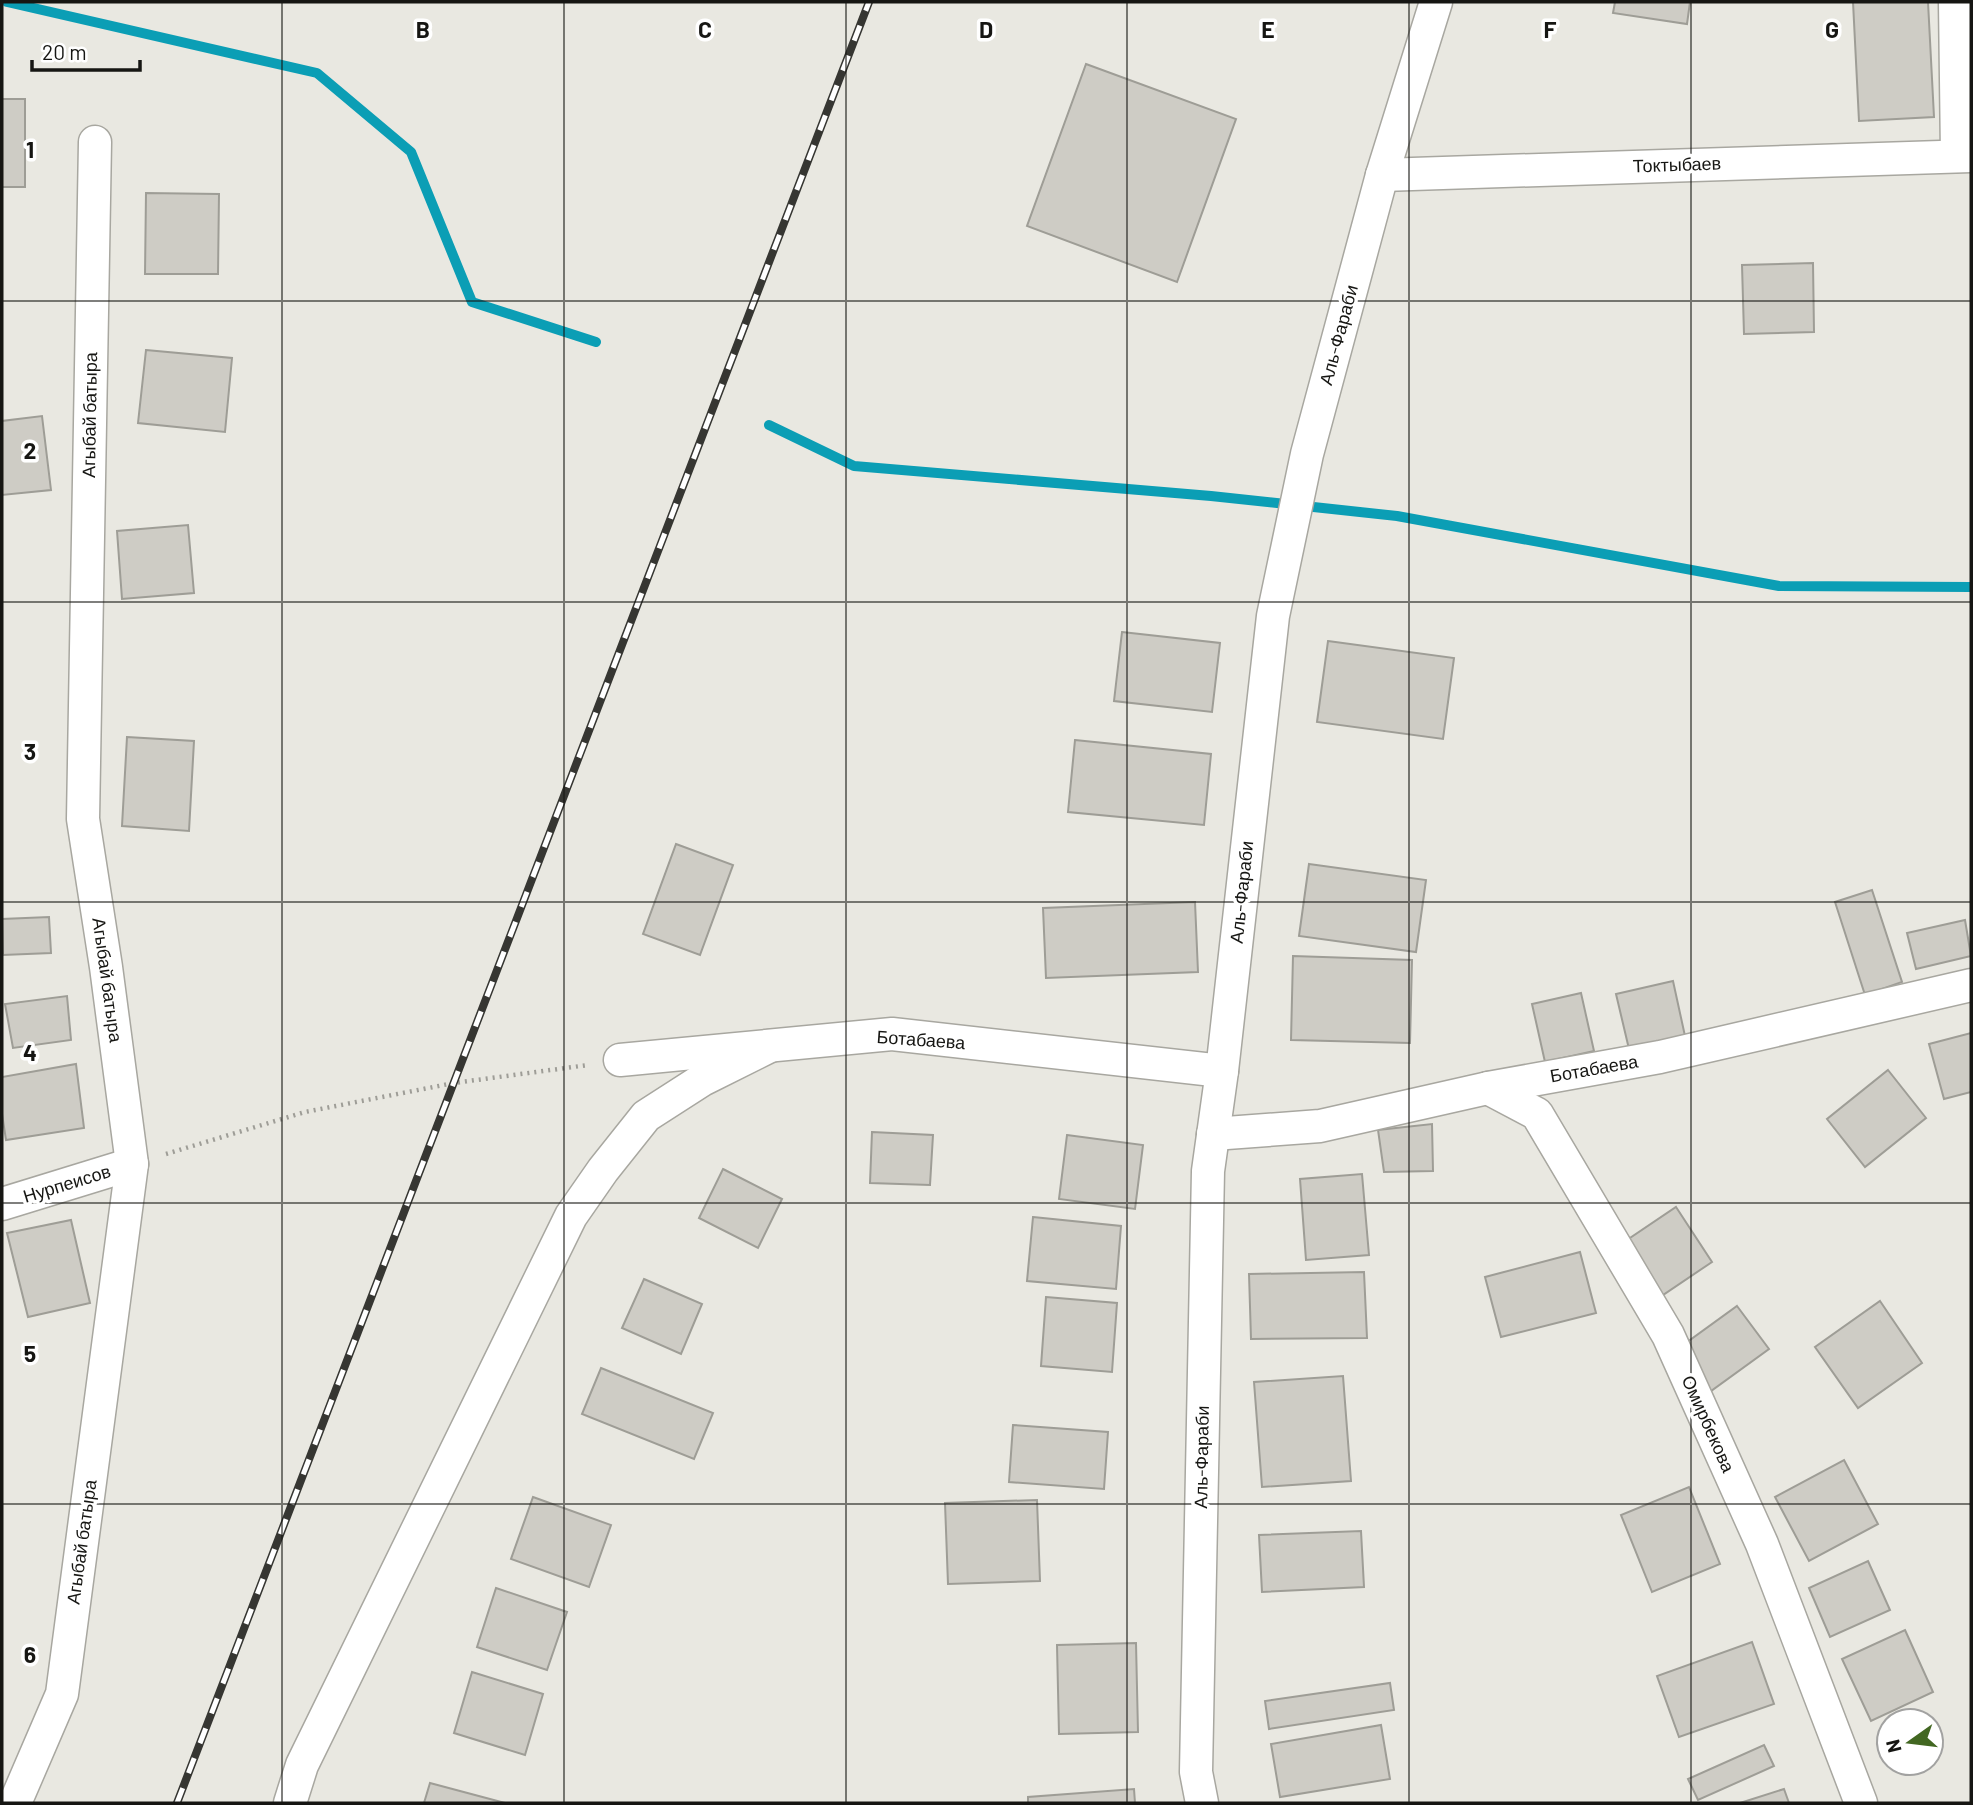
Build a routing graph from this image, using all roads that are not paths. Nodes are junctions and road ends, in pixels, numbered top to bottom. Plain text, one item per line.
1 (1436, 2) edge
2 (1955, 2) edge
3 (95, 142) dead end
4 (1964, 156) edge
5 (1382, 175) junction
6 (1971, 985) edge
7 (771, 1046) junction
8 (620, 1060) road end
9 (1222, 1070) junction
10 (1488, 1088) junction
11 (1213, 1134) junction
12 (132, 1164) junction
13 (2, 1204) edge
14 (15, 1803) edge
15 (290, 1803) edge
16 (1202, 1803) edge
17 (1861, 1803) edge

1 - 5 street, Аль-Фараби
2 - 4 street
3 - 12 street, Агыбай батыра
4 - 5 street, Токтыбаев
5 - 9 street, Аль-Фараби
6 - 10 street, Ботабаева
7 - 8 street, Ботабаева
7 - 9 street, Ботабаева
7 - 15 street
9 - 11 street, Аль-Фараби
10 - 11 street, Ботабаева
10 - 17 street, Омирбекова
11 - 16 street, Аль-Фараби
12 - 13 street, Нурпеисов
12 - 14 street, Агыбай батыра

